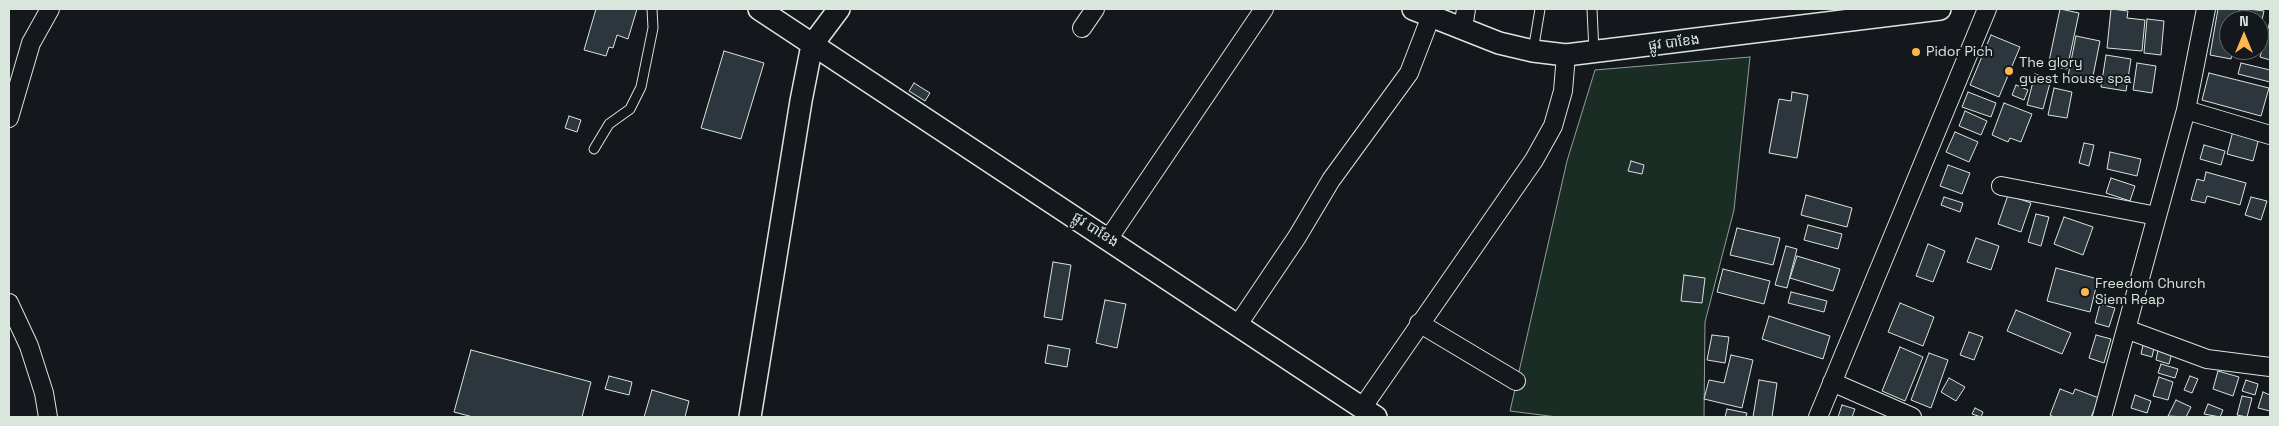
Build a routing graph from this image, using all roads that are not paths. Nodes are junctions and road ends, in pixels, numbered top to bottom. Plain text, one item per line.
1 (50, 9) edge
2 (652, 9) edge
3 (759, 9) edge
4 (838, 9) edge
5 (1096, 9) edge
6 (1264, 9) edge
7 (1466, 9) edge
8 (1540, 9) edge
9 (1592, 9) edge
10 (1940, 9) edge
11 (1987, 9) edge
12 (2206, 9) edge
13 (1422, 12) edge
14 (1082, 28) dead end
15 (1463, 30) junction
16 (812, 45) junction
17 (1533, 51) junction
18 (1594, 53) junction
19 (1566, 55) junction
20 (2186, 110) junction
21 (9, 118) edge
22 (2270, 135) edge
23 (594, 149) dead end
24 (2001, 186) dead end
25 (2157, 216) junction
26 (1109, 238) junction
27 (9, 303) edge
28 (1419, 323) junction
29 (1237, 326) junction
30 (2126, 329) junction
31 (2270, 367) edge
32 (1516, 380) dead end
33 (1832, 382) junction
34 (1369, 413) edge
35 (48, 417) edge
36 (750, 417) edge
37 (1818, 417) edge
38 (1912, 417) edge
39 (2102, 417) edge

1 - 21 street
2 - 23 lane
3 - 16 street, ផ្លូវ បាខែង
4 - 16 street
5 - 14 street
6 - 26 street
7 - 15 street
8 - 17 lane
9 - 18 lane
10 - 18 street, ផ្លូវ បាខែង
11 - 33 street
12 - 20 street
13 - 15 street, ផ្លូវ បាខែង
13 - 29 street
15 - 17 street, ផ្លូវ បាខែង
16 - 26 street, ផ្លូវ បាខែង
16 - 36 street
17 - 19 street, ផ្លូវ បាខែង
18 - 19 street, ផ្លូវ បាខែង
19 - 28 street
20 - 22 street
20 - 25 street
24 - 25 street
25 - 30 street
26 - 29 street, ផ្លូវ បាខែង
27 - 35 street
28 - 32 street
28 - 34 street
29 - 34 street, ផ្លូវ បាខែង
30 - 31 street
30 - 39 street
33 - 37 street
33 - 38 street

